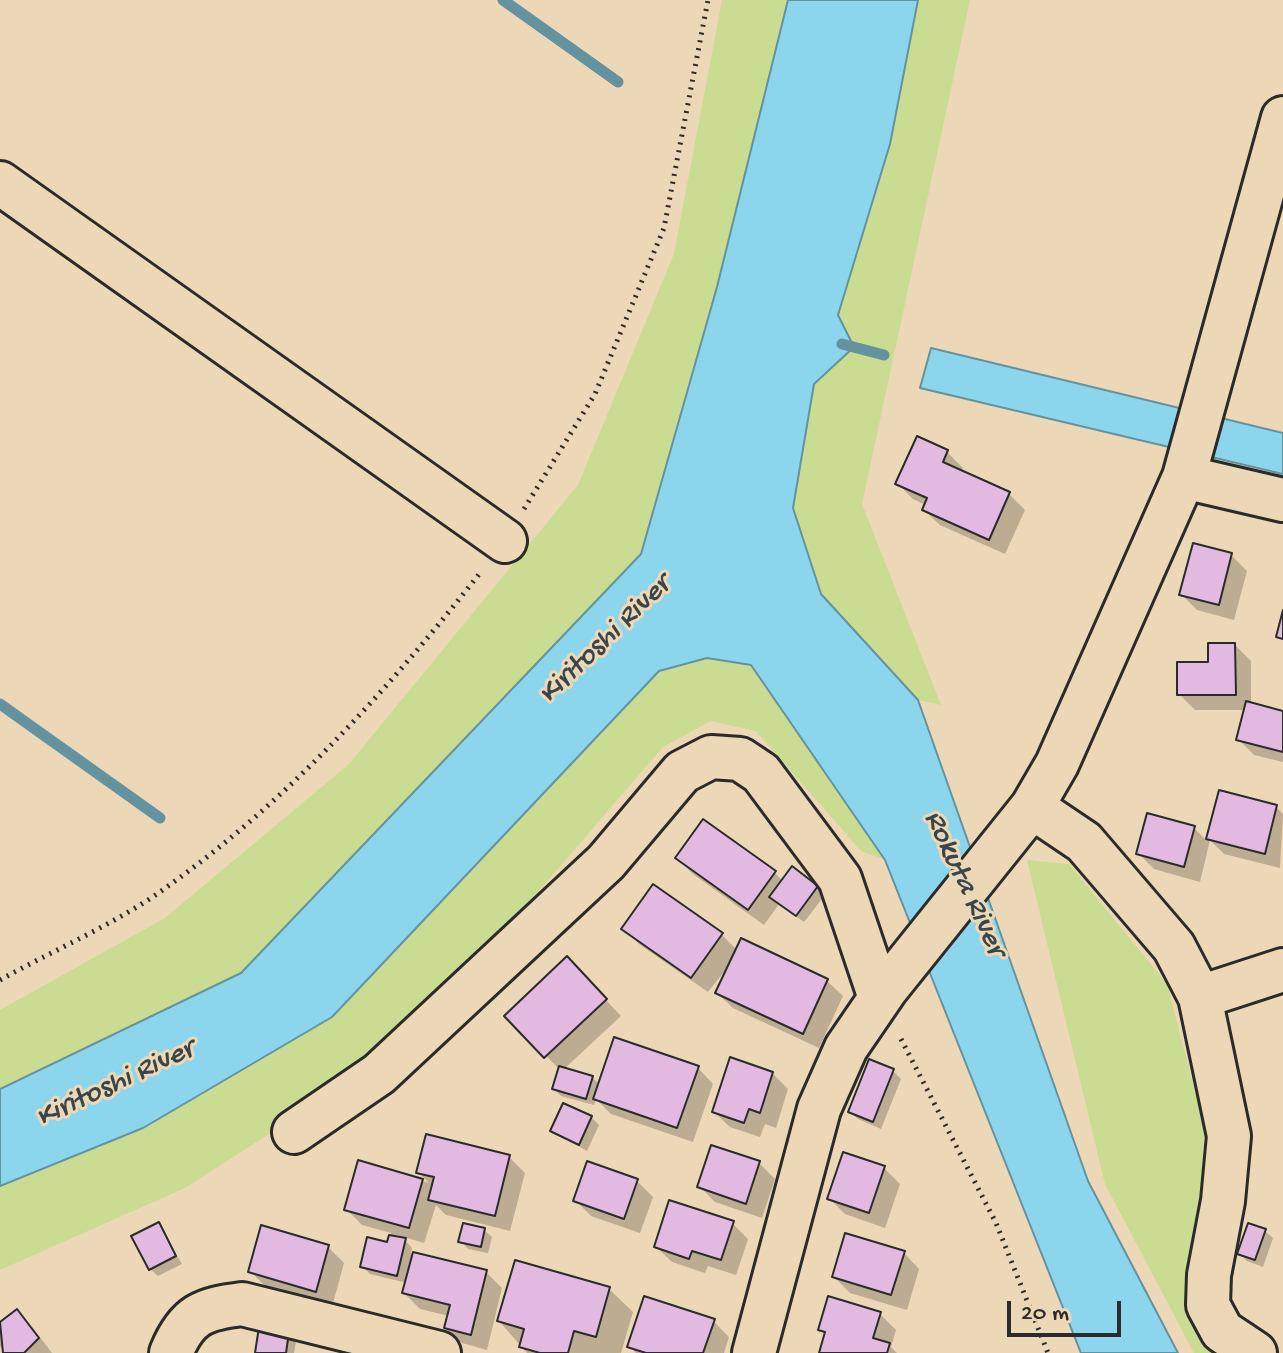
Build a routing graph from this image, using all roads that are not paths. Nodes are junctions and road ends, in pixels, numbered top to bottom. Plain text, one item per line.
1 (1283, 118) edge
2 (0, 183) edge
3 (1186, 470) junction
4 (1283, 500) edge
5 (505, 541) road end
6 (1023, 819) junction
7 (1283, 970) edge
8 (884, 993) junction
9 (1200, 997) junction
10 (294, 1132) dead end
11 (171, 1353) edge
12 (439, 1353) edge
13 (754, 1353) edge
14 (1255, 1353) edge

1 - 3 street
2 - 5 street
3 - 4 street
3 - 6 street
6 - 8 street
6 - 9 street
7 - 9 street
8 - 10 street
8 - 13 street
9 - 14 street
11 - 12 street

